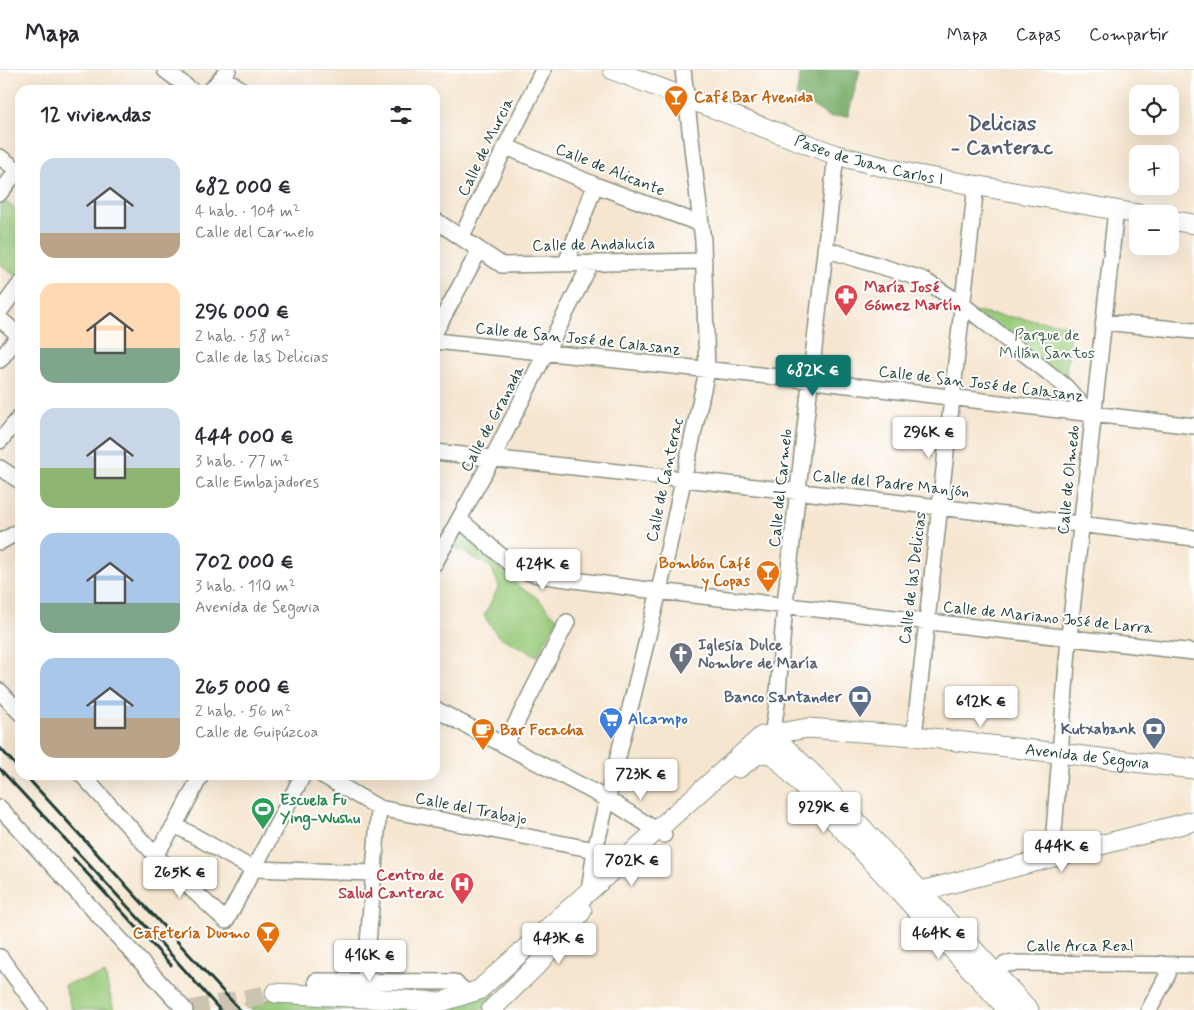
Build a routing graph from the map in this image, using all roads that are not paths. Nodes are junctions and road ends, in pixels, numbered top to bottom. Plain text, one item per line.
1 (165, 70) edge
2 (543, 70) edge
3 (613, 70) edge
4 (683, 70) edge
5 (225, 74) edge
6 (184, 85) edge
7 (215, 85) edge
8 (237, 85) edge
9 (688, 100) junction
10 (506, 147) junction
11 (836, 156) junction
12 (0, 157) edge
13 (15, 169) edge
14 (15, 176) edge
15 (595, 185) junction
16 (976, 185) junction
17 (0, 192) edge
18 (1116, 210) junction
19 (1129, 212) edge
20 (1179, 222) edge
21 (440, 223) edge
22 (701, 224) junction
23 (1194, 224) edge
24 (461, 238) junction
25 (825, 249) junction
26 (482, 253) junction
27 (704, 261) junction
28 (566, 263) junction
29 (591, 263) junction
30 (15, 291) edge
31 (962, 304) junction
32 (0, 311) edge
33 (0, 319) edge
34 (1104, 322) junction
35 (440, 324) edge
36 (15, 331) edge
37 (1194, 331) edge
38 (15, 341) edge
39 (440, 341) edge
40 (547, 352) junction
41 (0, 360) edge
42 (707, 371) junction
43 (809, 381) junction
44 (950, 398) junction
45 (1089, 414) junction
46 (15, 423) edge
47 (1194, 426) edge
48 (0, 442) edge
49 (440, 453) edge
50 (492, 459) junction
51 (0, 468) edge
52 (15, 477) edge
53 (684, 480) junction
54 (799, 491) junction
55 (939, 507) junction
56 (459, 519) junction
57 (1082, 524) junction
58 (15, 534) edge
59 (1194, 538) edge
60 (0, 542) edge
61 (440, 553) edge
62 (659, 591) junction
63 (785, 604) junction
64 (926, 621) junction
65 (568, 622) dead end
66 (1069, 637) junction
67 (1194, 652) edge
68 (0, 691) edge
69 (15, 707) edge
70 (440, 712) edge
71 (772, 735) junction
72 (914, 736) junction
73 (505, 745) junction
74 (1058, 754) junction
75 (776, 758) junction
76 (1194, 769) edge
77 (87, 780) edge
78 (198, 780) edge
79 (299, 780) edge
80 (331, 780) edge
81 (608, 800) junction
82 (0, 808) edge
83 (379, 808) junction
84 (1194, 821) edge
85 (175, 825) junction
86 (661, 832) junction
87 (595, 850) junction
88 (155, 855) junction
89 (1052, 858) junction
90 (617, 865) junction
91 (253, 869) junction
92 (374, 873) junction
93 (896, 886) junction
94 (589, 890) junction
95 (921, 891) junction
96 (0, 957) edge
97 (1162, 964) junction
98 (1194, 965) edge
99 (994, 971) junction
100 (316, 981) dead end
101 (365, 981) junction
102 (275, 993) tunnel mouth
103 (469, 994) junction
104 (995, 996) junction
105 (39, 1010) edge
106 (185, 1010) edge
107 (491, 1010) edge
108 (1008, 1010) edge
109 (1029, 1010) edge
110 (1149, 1010) edge

1 - 6 street
2 - 10 street, Calle de Murcia
3 - 9 main road, Paseo de Juan Carlos I
4 - 9 street, Calle de Canterac
5 - 7 street
5 - 8 street
9 - 11 main road, Paseo de Juan Carlos I
9 - 22 street, Calle de Canterac
10 - 15 street, Calle de Alicante
10 - 24 street, Calle de Murcia
11 - 16 main road, Paseo de Juan Carlos I
11 - 25 street, Calle del Carmelo
12 - 13 street
14 - 17 street
15 - 22 street, Calle de Alicante
15 - 28 street
16 - 18 main road, Paseo de Juan Carlos I
16 - 31 street, Calle de las Delicias
18 - 19 main road, Paseo de Juan Carlos I
18 - 34 street, Calle de Olmedo
20 - 23 main road
21 - 24 street, Calle de Andalucía
22 - 27 street, Calle de Canterac
24 - 26 street, Calle de Andalucía
25 - 31 street
25 - 43 street, Calle del Carmelo
26 - 28 street, Calle de Andalucía
26 - 35 street
27 - 29 street, Calle de Andalucía
27 - 42 street, Calle de Canterac
28 - 29 street, Calle de Andalucía
29 - 40 street, Calle de Granada
30 - 32 street
31 - 44 street, Calle de las Delicias
31 - 45 street
33 - 36 street
34 - 37 street
34 - 45 street, Calle de Olmedo
38 - 41 street
39 - 40 street, Calle de San José de Calasanz
40 - 42 street, Calle de San José de Calasanz
40 - 50 street, Calle de Granada
42 - 43 street, Calle de San José de Calasanz
42 - 53 street, Calle de Canterac
43 - 44 street, Calle de San José de Calasanz
43 - 54 street, Calle del Carmelo
44 - 45 street, Calle de San José de Calasanz
44 - 55 street, Calle de las Delicias
45 - 47 street, Calle de San José de Calasanz
45 - 57 street, Calle de Olmedo
46 - 48 street
49 - 50 street, Calle del Padre Manjón
50 - 53 street, Calle del Padre Manjón
50 - 56 street, Calle de Granada
51 - 52 street
53 - 54 street, Calle del Padre Manjón
53 - 62 street, Calle de Canterac
54 - 55 street, Calle del Padre Manjón
54 - 63 street, Calle del Carmelo
55 - 57 street, Calle del Padre Manjón
55 - 64 street, Calle de las Delicias
56 - 61 street, Calle de Granada
56 - 62 street, Calle de Mariano José de Larra
57 - 59 street, Calle del Padre Manjón
57 - 66 street, Calle de Olmedo
58 - 60 street
62 - 63 street, Calle de Mariano José de Larra
62 - 81 street, Calle de Canterac
63 - 64 street, Calle de Mariano José de Larra
63 - 71 street, Calle del Carmelo
64 - 66 street, Calle de Mariano José de Larra
64 - 72 street, Calle de las Delicias
65 - 73 street
66 - 67 street, Calle de Mariano José de Larra
66 - 74 street, Calle de Olmedo
68 - 69 street
70 - 73 street
71 - 72 main road, Avenida de Segovia
71 - 75 main road
71 - 86 main road, Avenida de Segovia
71 - 95 main road
72 - 74 main road, Avenida de Segovia
73 - 81 street
74 - 76 main road, Avenida de Segovia
74 - 89 street, Calle de Olmedo
75 - 86 main road, Avenida de Segovia
75 - 93 main road
77 - 88 street
78 - 85 street
79 - 91 street
80 - 83 street, Calle del Trabajo
81 - 86 street
81 - 87 street, Calle de Canterac
82 - 106 street
83 - 87 street, Calle del Trabajo
83 - 92 street
84 - 89 main road
85 - 88 street
85 - 91 street
86 - 90 main road, Avenida de Segovia
86 - 107 main road, Avenida de Segovia
87 - 90 street, Calle del Trabajo
87 - 94 street, Calle de Canterac
88 - 91 street
89 - 95 main road
90 - 94 main road, Avenida de Segovia
91 - 92 street
92 - 101 street
93 - 95 main road
93 - 104 main road
94 - 103 main road, Avenida de Segovia
95 - 99 main road
96 - 105 street
97 - 98 street, Calle Arca Real
97 - 99 street, Calle Arca Real
97 - 110 street
99 - 104 street
99 - 109 main road
100 - 101 street
101 - 103 street
102 - 103 main road, Avenida de Segovia
104 - 108 main road

